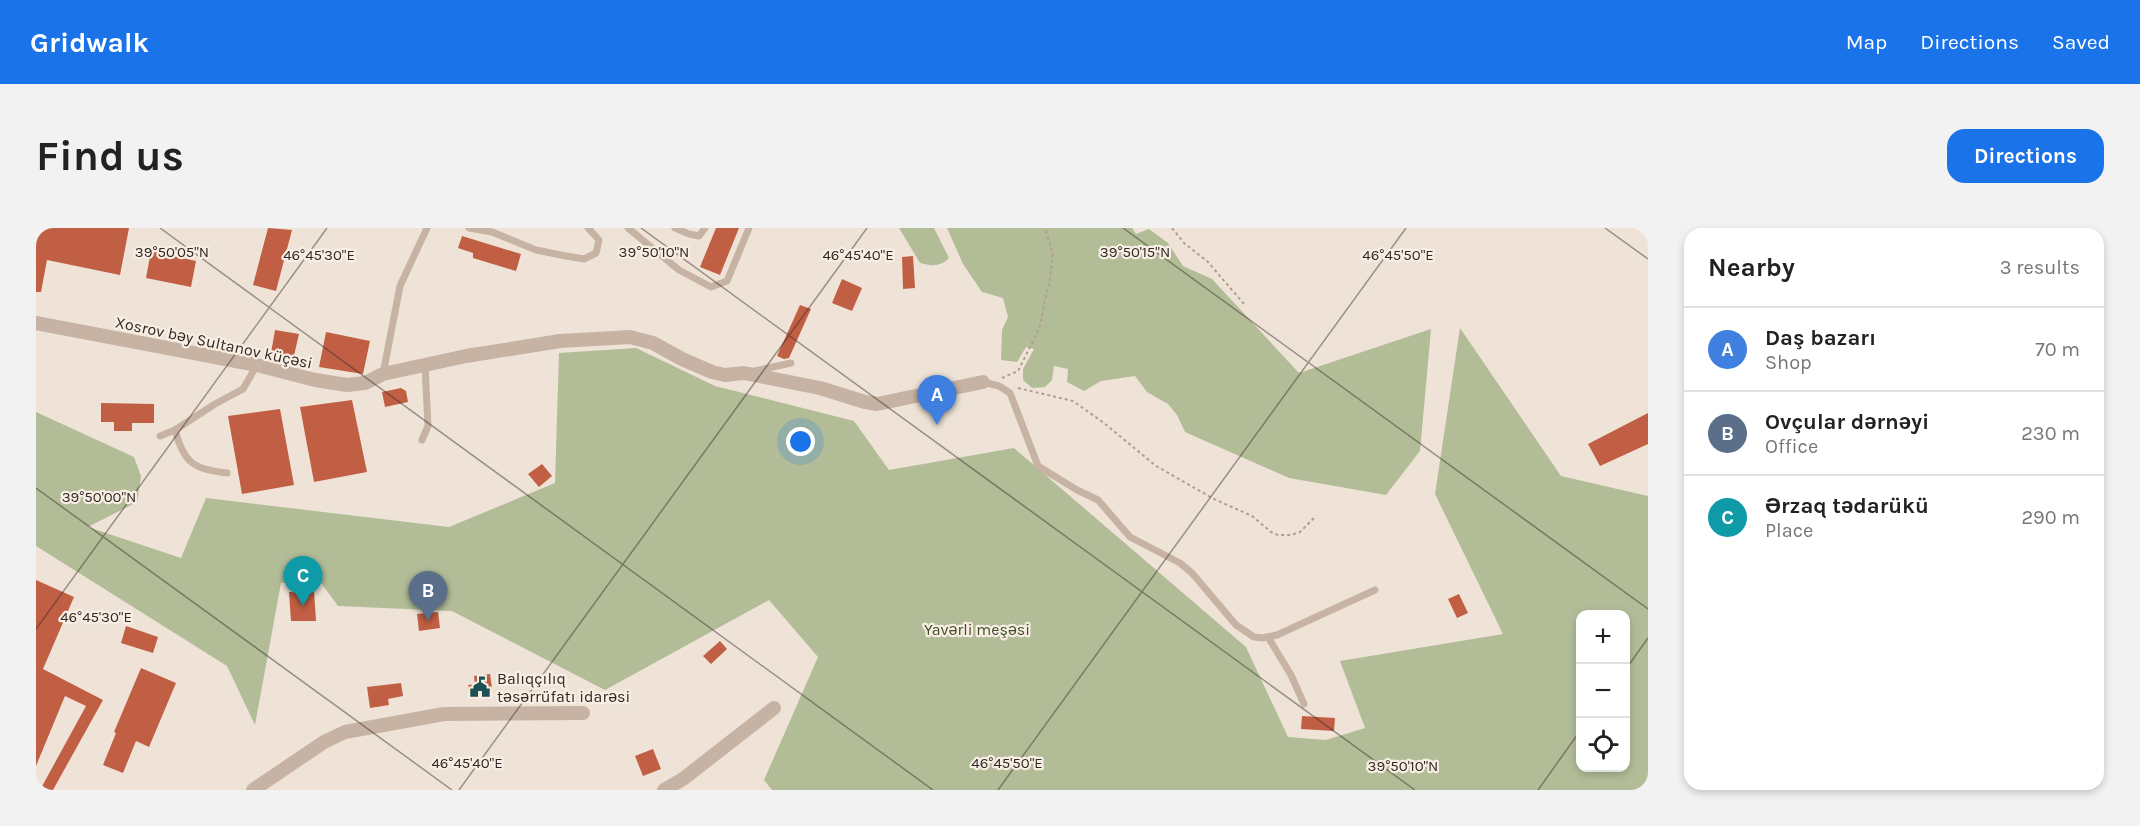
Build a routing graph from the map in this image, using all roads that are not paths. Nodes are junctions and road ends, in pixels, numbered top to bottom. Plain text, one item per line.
1 (427, 228) edge
2 (469, 228) edge
3 (588, 228) edge
4 (628, 228) edge
5 (675, 228) edge
6 (705, 228) edge
7 (749, 228) edge
8 (36, 323) edge
9 (790, 363) dead end
10 (257, 365) junction
11 (425, 365) junction
12 (744, 373) junction
13 (383, 374) junction
14 (983, 382) joint
15 (175, 430) junction
16 (160, 436) dead end
17 (422, 440) dead end
18 (228, 473) dead end
19 (1375, 590) dead end
20 (1268, 637) junction
21 (1304, 704) dead end
22 (774, 708) dead end
23 (583, 713) dead end
24 (253, 790) edge
25 (664, 790) edge

1 - 13 lane
2 - 3 lane
4 - 7 lane
5 - 6 lane
8 - 10 street, Xosrov bəy Sultanov küçəsi
9 - 12 lane
10 - 13 street, Xosrov bəy Sultanov küçəsi
10 - 15 lane
11 - 12 street, Xosrov bəy Sultanov küçəsi
11 - 13 street, Xosrov bəy Sultanov küçəsi
11 - 17 lane
12 - 14 street, Xosrov bəy Sultanov küçəsi
14 - 20 lane
15 - 16 lane
15 - 18 lane
19 - 20 lane
20 - 21 lane
22 - 25 street
23 - 24 street

